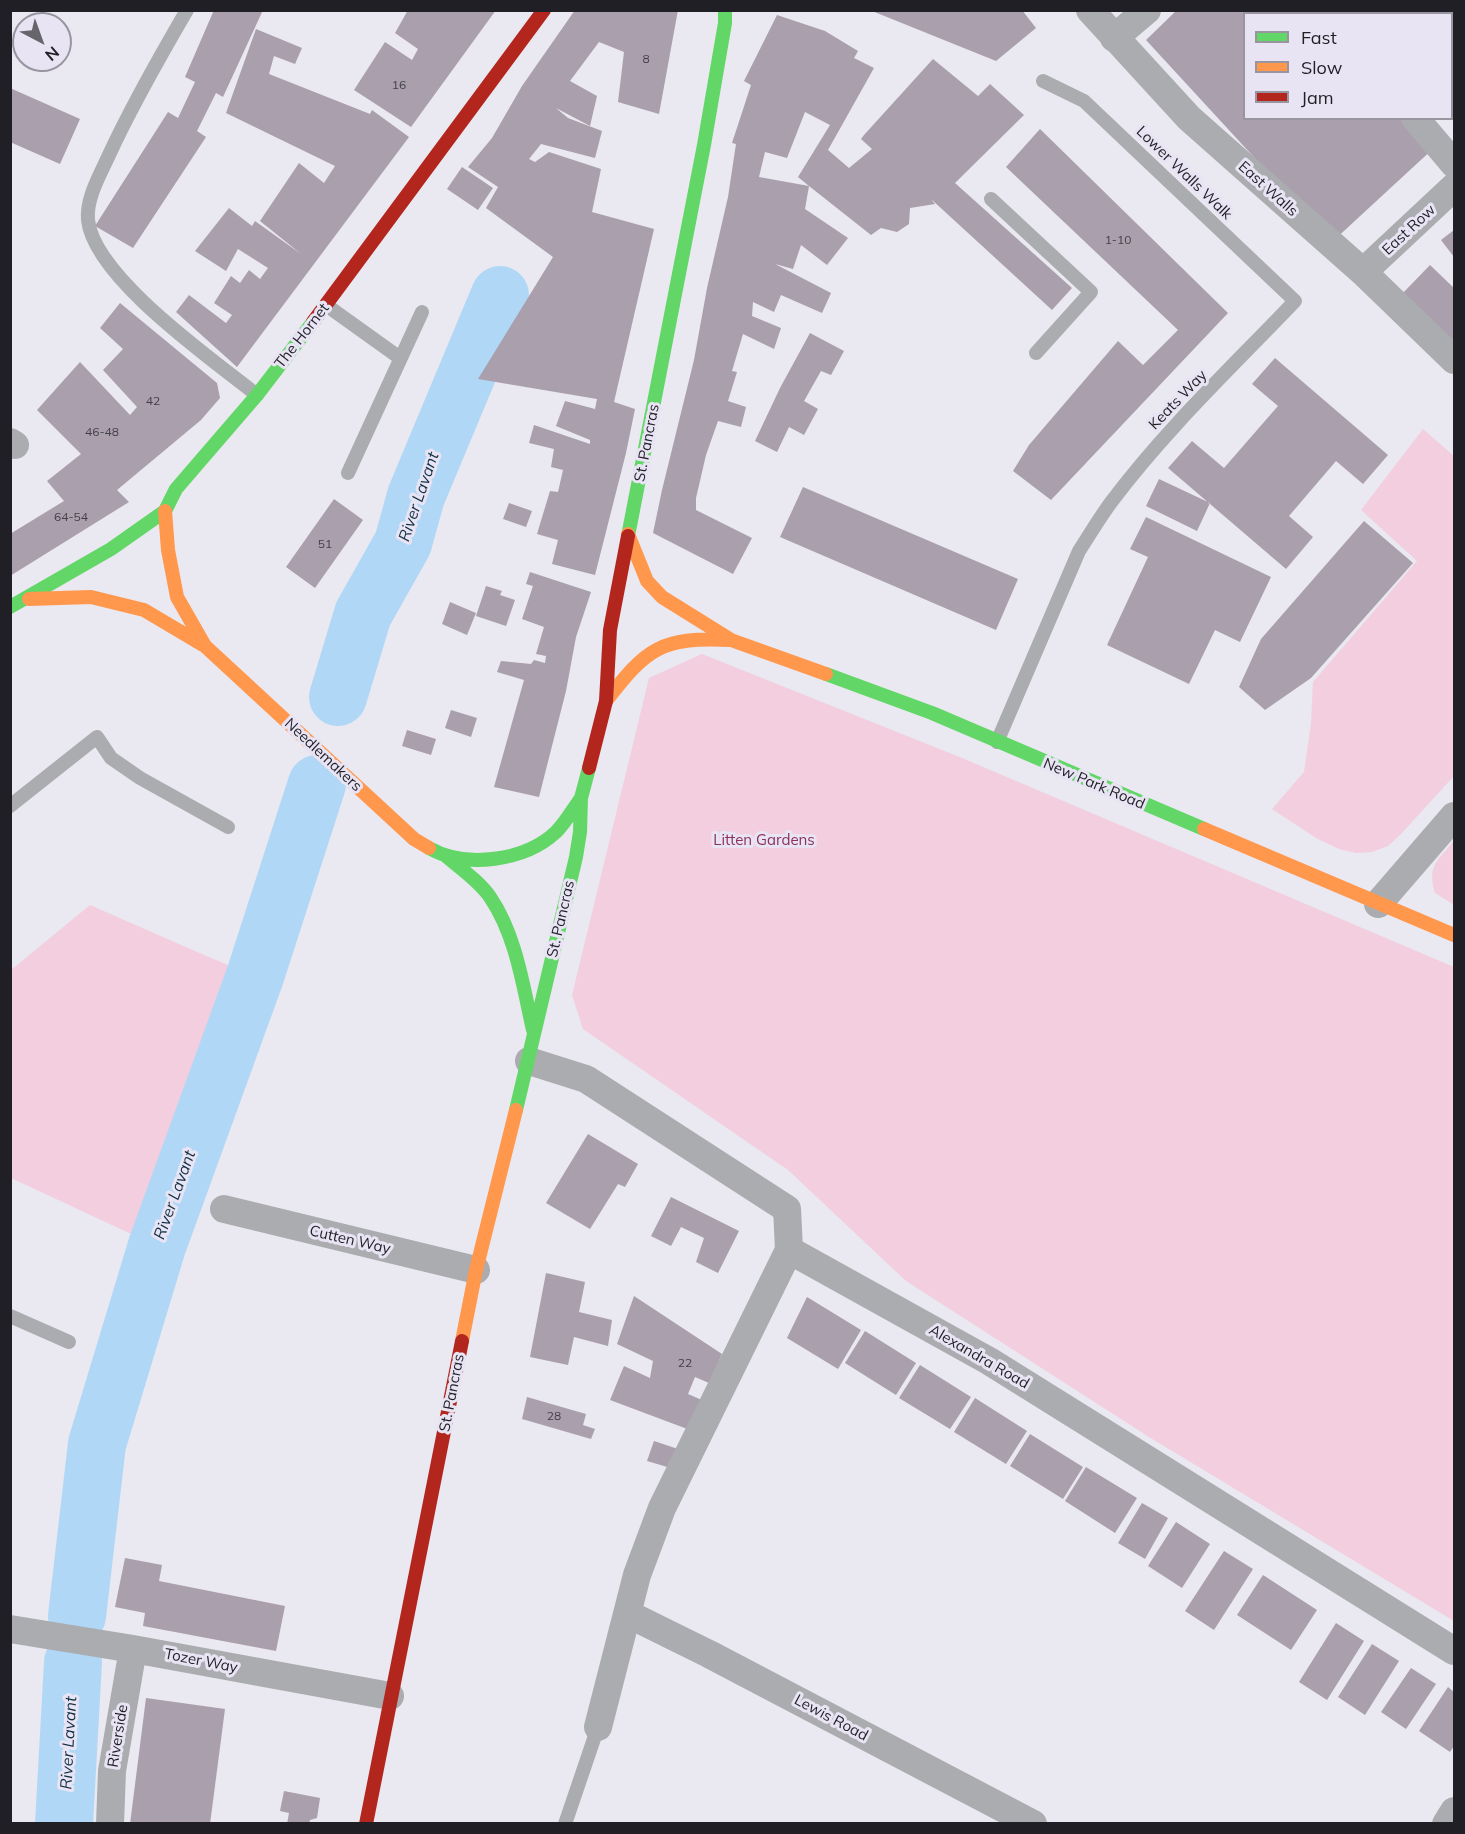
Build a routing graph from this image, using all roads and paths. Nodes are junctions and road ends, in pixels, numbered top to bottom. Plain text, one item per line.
1 (187, 10) edge
2 (544, 10) edge
3 (725, 10) edge
4 (1090, 10) edge
5 (1147, 10) edge
6 (1114, 38) junction
7 (1043, 81) dead end
8 (1417, 120) edge
9 (1455, 164) edge
10 (1455, 188) edge
11 (991, 199) dead end
12 (1363, 272) junction
13 (1295, 301) joint
14 (326, 305) junction
15 (422, 312) dead end
16 (1036, 353) dead end
17 (400, 358) junction
18 (1455, 360) edge
19 (256, 395) junction
20 (348, 473) dead end
21 (165, 511) junction
22 (628, 534) junction
23 (16, 603) edge
24 (731, 640) junction
25 (204, 646) junction
26 (606, 701) junction
27 (997, 742) junction
28 (581, 798) junction
29 (10, 806) edge
30 (1455, 816) edge
31 (228, 827) dead end
32 (446, 856) junction
33 (1378, 904) junction
34 (1455, 935) edge
35 (532, 1049) junction
36 (224, 1209) dead end
37 (789, 1250) junction
38 (476, 1270) junction
39 (10, 1316) edge
40 (69, 1342) dead end
41 (628, 1614) junction
42 (10, 1629) edge
43 (133, 1649) junction
44 (1455, 1651) edge
45 (390, 1696) junction
46 (598, 1727) joint
47 (1455, 1811) edge
48 (110, 1824) edge
49 (366, 1824) edge
50 (565, 1824) edge
51 (1033, 1824) edge
52 (1446, 1824) edge

1 - 19 lane
2 - 14 main road, The Hornet
3 - 22 main road, St. Pancras
4 - 6 street, East Walls
5 - 6 street
6 - 12 street, East Walls
7 - 13 lane, Lower Walls Walk
8 - 9 street
10 - 12 street, East Row
11 - 16 lane
12 - 18 street, East Walls
13 - 27 lane, Keats Way
14 - 17 lane
14 - 19 main road, The Hornet
15 - 17 lane
17 - 20 lane
19 - 21 main road, The Hornet
21 - 23 main road, The Hornet
21 - 25 main road, Needlemakers
22 - 24 main road, New Park Road
22 - 26 main road, St. Pancras
23 - 25 main road, Needlemakers
24 - 26 main road, New Park Road
24 - 27 main road, New Park Road
25 - 32 main road, Needlemakers
26 - 28 main road, St. Pancras
27 - 33 main road, New Park Road
28 - 32 main road, Needlemakers
28 - 35 main road, St. Pancras
29 - 31 lane
30 - 33 street
32 - 35 main road, Needlemakers
33 - 34 main road, New Park Road
35 - 37 street
35 - 38 main road, St. Pancras
36 - 38 street, Cutten Way
37 - 41 street
37 - 44 street, Alexandra Road
38 - 45 main road, St. Pancras
39 - 40 lane
41 - 46 street
41 - 51 street, Lewis Road
42 - 43 street, Tozer Way
43 - 45 street, Tozer Way
43 - 48 street, Riverside
45 - 49 main road, St. Pancras
46 - 50 lane
47 - 52 street

